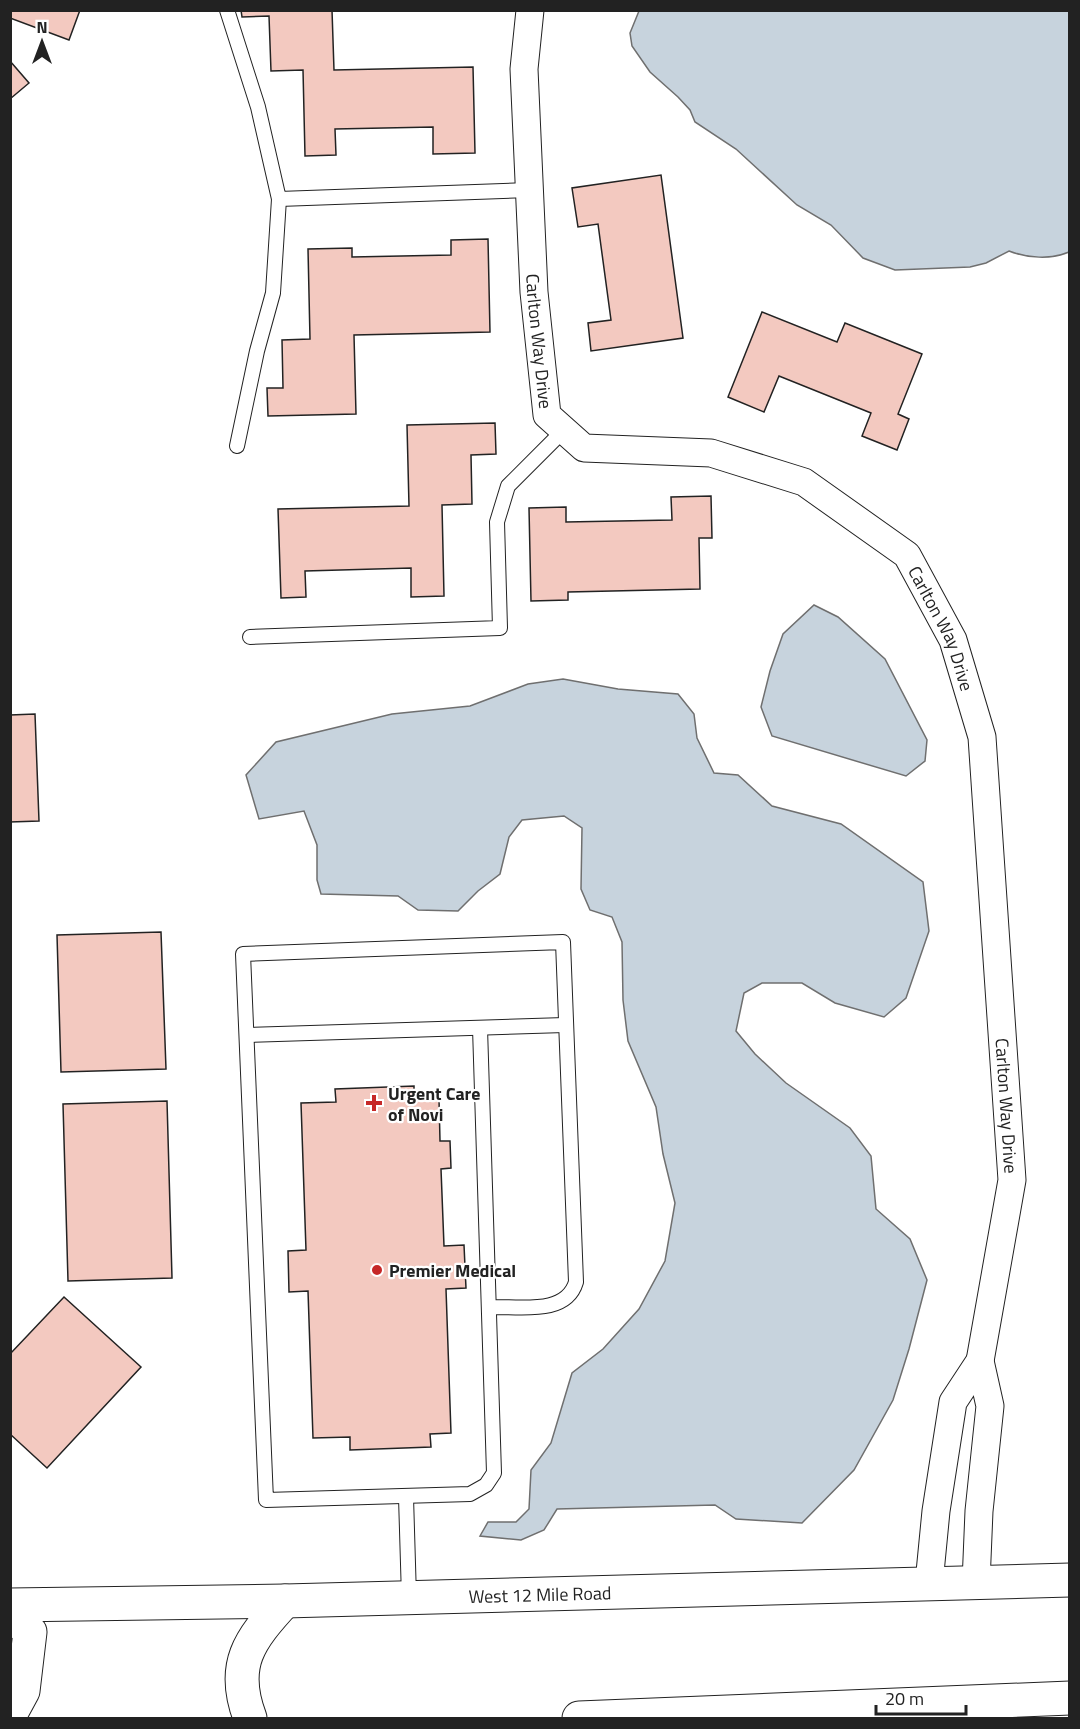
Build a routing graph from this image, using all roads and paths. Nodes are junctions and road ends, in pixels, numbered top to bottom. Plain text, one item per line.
1 (227, 10) edge
2 (530, 10) edge
3 (530, 190) junction
4 (279, 199) junction
5 (564, 430) junction
6 (237, 446) dead end
7 (250, 637) dead end
8 (566, 1025) junction
9 (480, 1028) junction
10 (247, 1035) junction
11 (490, 1307) junction
12 (980, 1361) junction
13 (406, 1497) junction
14 (1070, 1580) edge
15 (929, 1583) junction
16 (976, 1583) junction
17 (409, 1597) junction
18 (285, 1601) junction
19 (10, 1605) edge
20 (10, 1613) edge
21 (1070, 1698) edge
22 (10, 1715) edge
23 (250, 1719) edge
24 (579, 1719) edge

1 - 4 lane
2 - 3 street, Carlton Way Drive
3 - 4 lane
3 - 5 street, Carlton Way Drive
4 - 6 lane
5 - 7 lane
5 - 12 street, Carlton Way Drive
8 - 9 lane
8 - 10 lane
8 - 11 lane
9 - 10 lane
9 - 11 lane
10 - 13 lane
11 - 13 lane
12 - 15 street, Carlton Way Drive
12 - 16 street, Carlton Way Drive
13 - 17 lane
14 - 16 main road, West 12 Mile Road
15 - 16 main road, West 12 Mile Road
15 - 17 main road, West 12 Mile Road
17 - 18 main road, West 12 Mile Road
18 - 19 main road, West 12 Mile Road
18 - 23 main road
20 - 22 main road
21 - 24 main road

